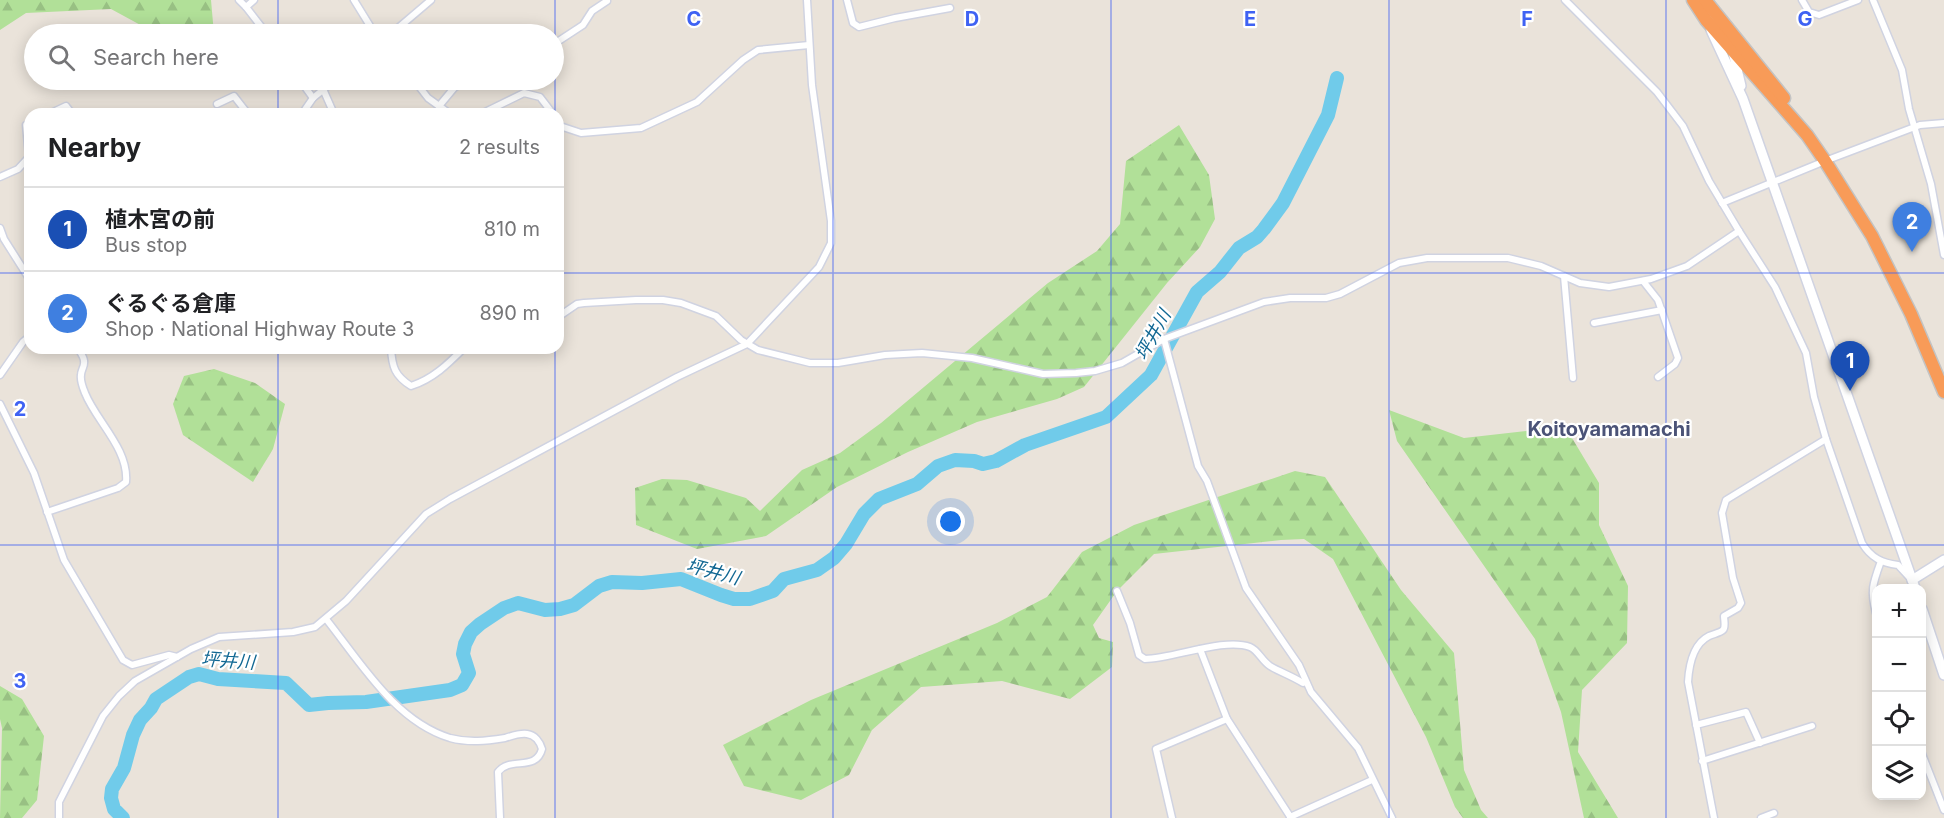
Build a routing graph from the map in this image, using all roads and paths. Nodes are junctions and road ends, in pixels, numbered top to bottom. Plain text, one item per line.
1 (239, 0) edge
2 (254, 0) edge
3 (354, 0) edge
4 (431, 0) edge
5 (807, 0) edge
6 (847, 0) edge
7 (1565, 0) edge
8 (1693, 0) edge
9 (1705, 0) edge
10 (1802, 0) edge
11 (1858, 0) edge
12 (1874, 0) edge
13 (607, 1) edge
14 (246, 7) junction
15 (950, 8) dead end
16 (1706, 20) junction
17 (259, 24) edge
18 (369, 24) edge
19 (403, 24) edge
20 (1725, 24) junction
21 (564, 37) edge
22 (809, 45) junction
23 (1733, 50) junction
24 (307, 90) edge
25 (322, 90) edge
26 (323, 90) edge
27 (422, 90) edge
28 (452, 90) edge
29 (313, 98) junction
30 (1743, 99) junction
31 (217, 104) dead end
32 (439, 106) junction
33 (243, 108) edge
34 (306, 108) edge
35 (331, 108) edge
36 (442, 108) edge
37 (493, 108) edge
38 (548, 108) edge
39 (1944, 123) edge
40 (564, 127) edge
41 (1915, 128) junction
42 (1807, 135) junction
43 (1825, 161) junction
44 (24, 162) edge
45 (0, 177) edge
46 (1773, 183) junction
47 (1722, 203) junction
48 (1936, 215) junction
49 (1944, 215) edge
50 (0, 228) edge
51 (1739, 231) junction
52 (1944, 255) edge
53 (24, 271) edge
54 (1564, 276) junction
55 (1643, 280) junction
56 (1662, 310) junction
57 (564, 313) edge
58 (1594, 323) dead end
59 (1164, 339) junction
60 (24, 341) edge
61 (747, 344) junction
62 (81, 354) edge
63 (392, 354) edge
64 (458, 354) edge
65 (0, 375) edge
66 (1658, 377) dead end
67 (1573, 378) dead end
68 (1944, 392) edge
69 (0, 405) edge
70 (1826, 439) junction
71 (47, 512) junction
72 (1944, 560) edge
73 (1881, 561) junction
74 (1872, 584) edge
75 (1913, 584) edge
76 (1117, 591) dead end
77 (326, 619) junction
78 (1926, 621) edge
79 (1200, 649) junction
80 (177, 657) junction
81 (1944, 675) edge
82 (1306, 682) junction
83 (1227, 719) junction
84 (1696, 725) junction
85 (1812, 726) dead end
86 (1760, 742) junction
87 (1702, 761) junction
88 (1926, 764) edge
89 (1372, 780) junction
90 (1944, 809) edge
91 (1774, 813) dead end
92 (59, 818) edge
93 (500, 818) edge
94 (1172, 818) edge
95 (1291, 818) edge
96 (1392, 818) edge
97 (1714, 818) edge
98 (1761, 818) edge
99 (1938, 818) edge

1 - 14 street
2 - 14 street
3 - 18 street
4 - 19 street
5 - 22 street
6 - 15 street
7 - 47 street
8 - 16 highway
9 - 20 highway
10 - 11 street
12 - 41 street
13 - 21 street
14 - 17 street
16 - 23 highway
16 - 30 street
20 - 23 street
20 - 42 highway
22 - 40 street
22 - 61 street
23 - 30 street
23 - 42 highway
24 - 29 street
25 - 29 street
26 - 35 street
27 - 32 street
28 - 32 street
29 - 34 street
30 - 46 street
31 - 33 street
32 - 36 street
37 - 38 street
39 - 41 street
41 - 43 street
41 - 48 street
42 - 43 highway
43 - 46 street
43 - 68 highway
44 - 45 street
46 - 47 street
46 - 75 street
47 - 51 street
48 - 49 street
48 - 52 street
50 - 53 street
51 - 55 street
51 - 70 street
54 - 55 street
54 - 59 street
54 - 67 street
55 - 56 street
56 - 58 street
56 - 66 street
57 - 61 street
59 - 61 street
59 - 82 street
60 - 65 street
61 - 77 street
62 - 71 street
63 - 64 street
69 - 71 street
70 - 73 street
70 - 84 street
71 - 80 street
72 - 75 street
73 - 74 street
73 - 75 street
76 - 79 street
77 - 80 street
77 - 93 street
78 - 81 street
79 - 82 street
79 - 83 street
80 - 92 street
82 - 89 street
83 - 94 street
83 - 95 street
84 - 86 street
84 - 87 street
85 - 86 street
86 - 87 street
87 - 97 street
88 - 90 street
89 - 95 street
89 - 96 street
90 - 99 street
91 - 98 street

